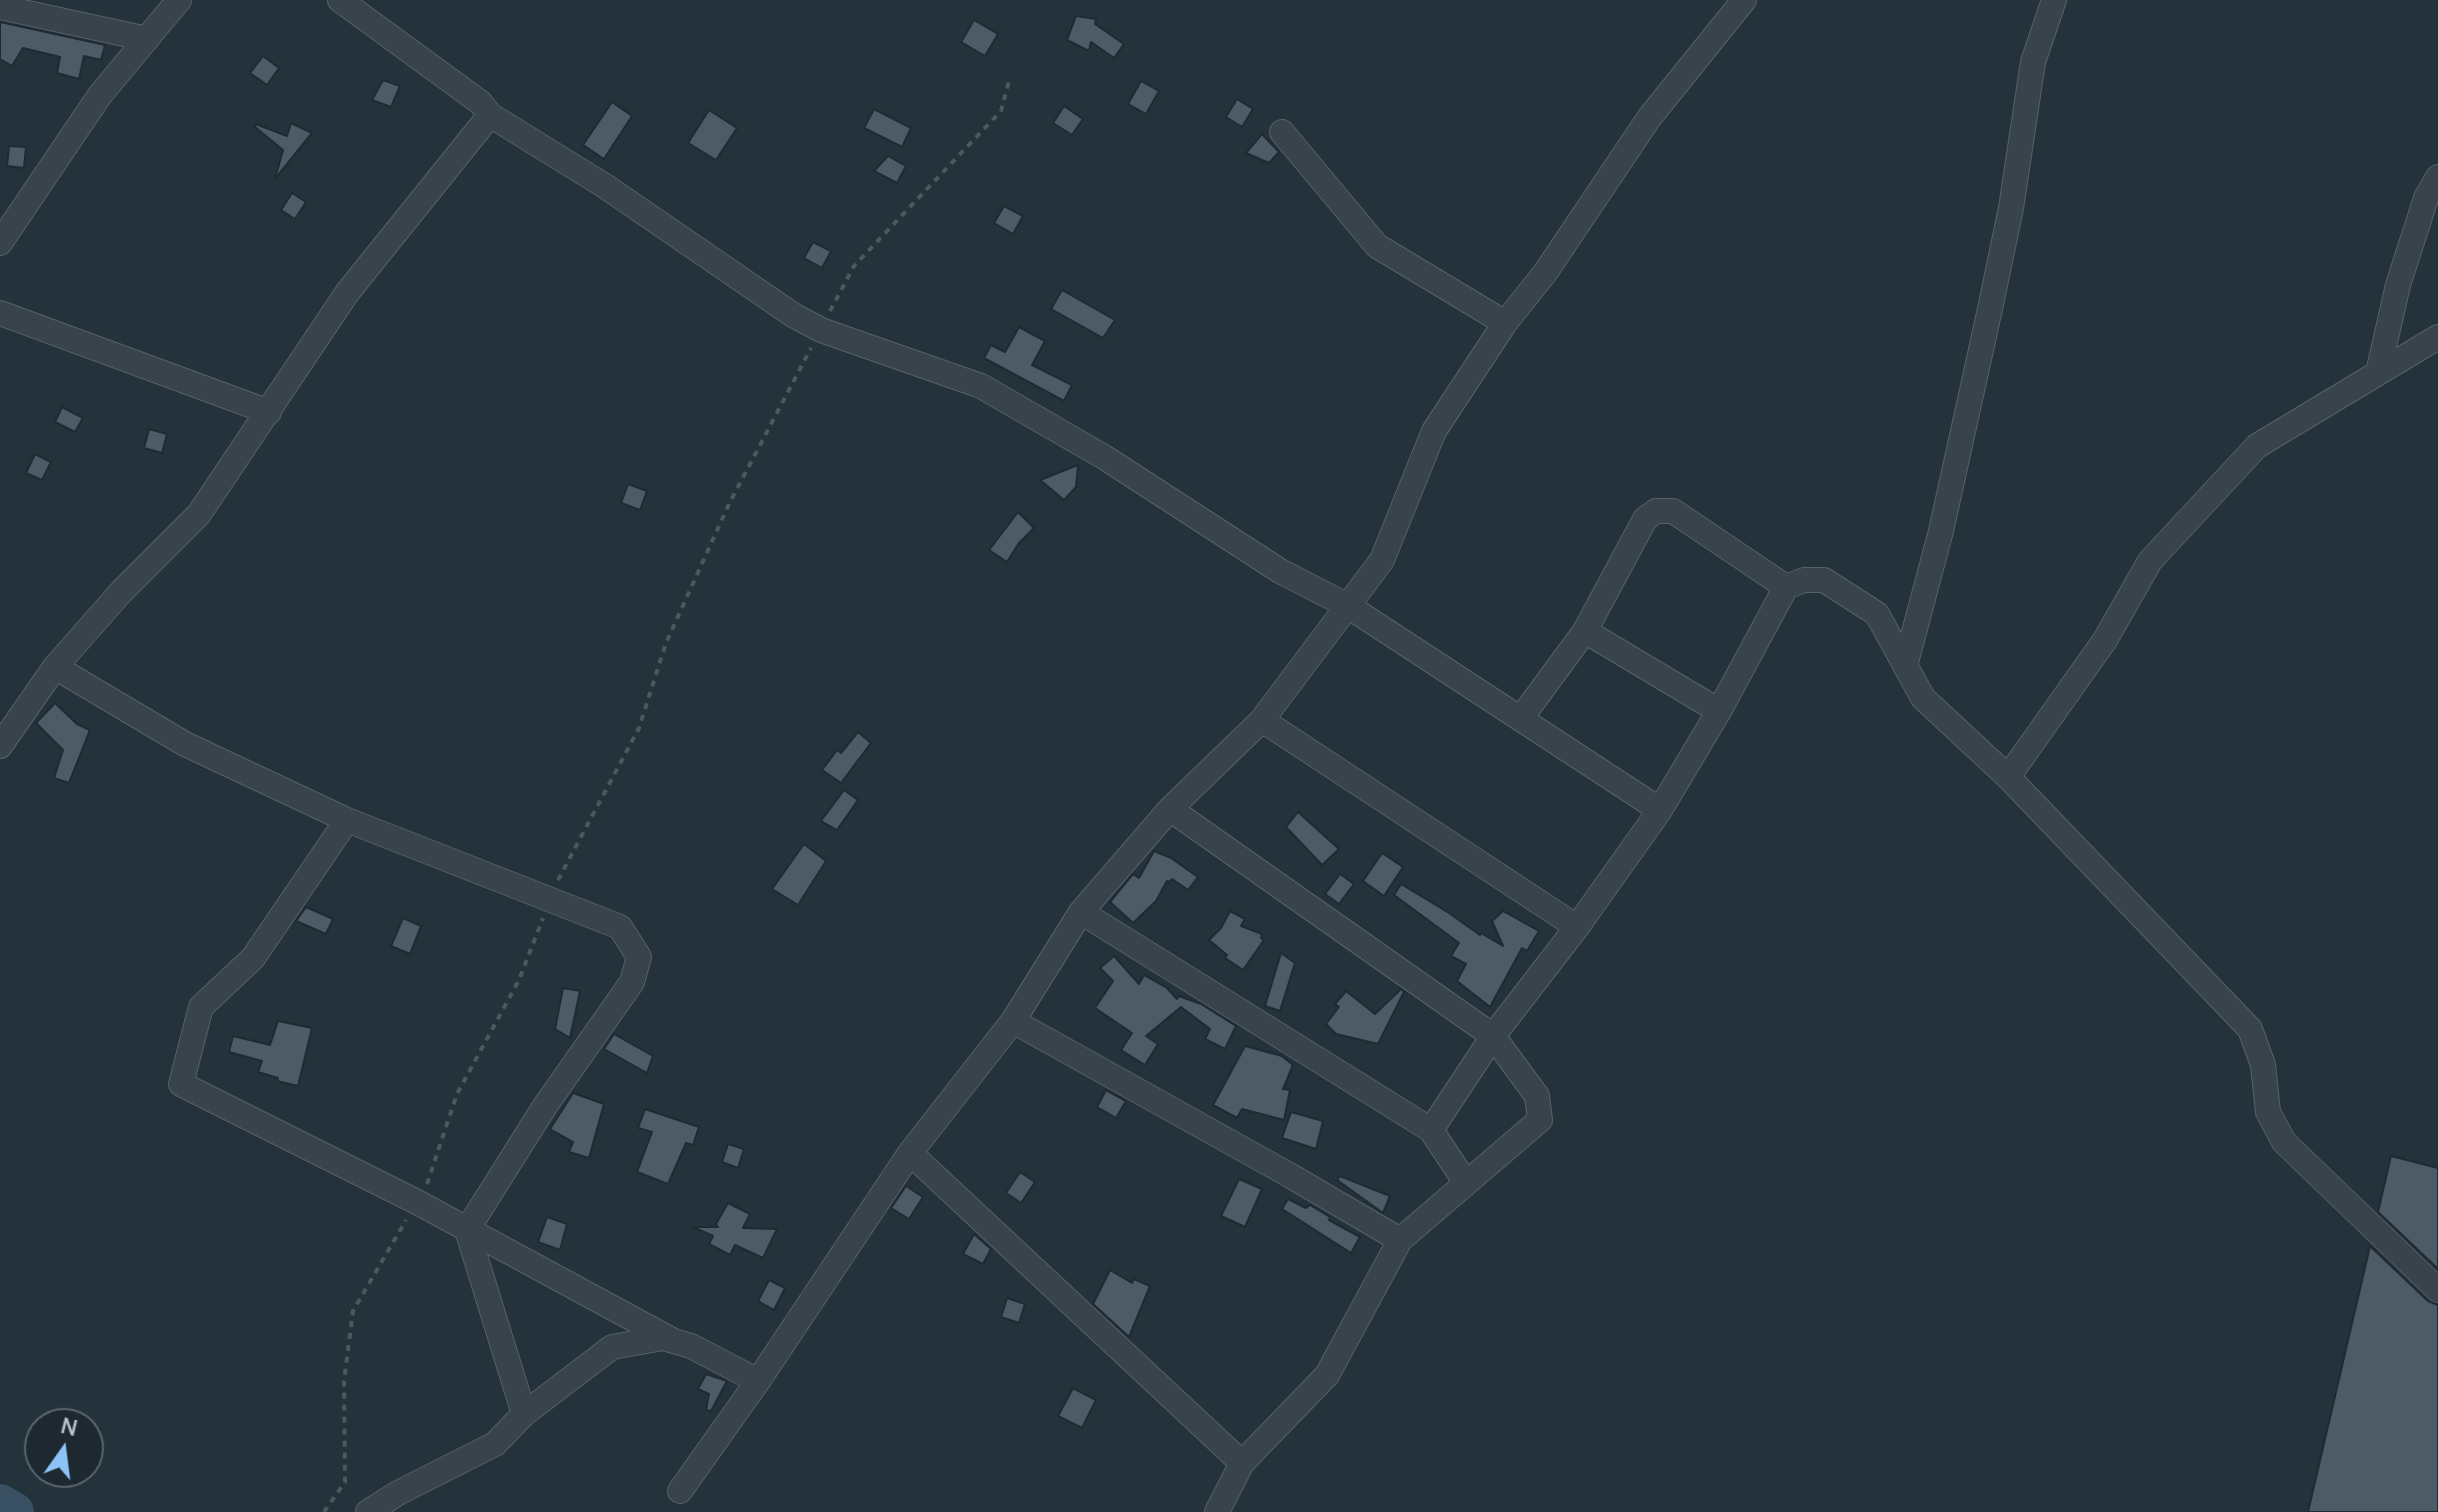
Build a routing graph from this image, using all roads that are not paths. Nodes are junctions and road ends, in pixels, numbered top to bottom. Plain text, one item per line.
1 (179, 0) edge
2 (340, 0) edge
3 (1744, 0) edge
4 (2054, 0) edge
5 (0, 7) edge
6 (147, 39) junction
7 (490, 115) junction
8 (1282, 132) dead end
9 (2438, 177) edge
10 (0, 243) edge
11 (0, 313) edge
12 (1505, 323) junction
13 (2438, 337) edge
14 (2378, 373) junction
15 (269, 412) junction
16 (1786, 587) junction
17 (1348, 606) junction
18 (1585, 631) junction
19 (1905, 666) junction
20 (55, 667) junction
21 (1719, 711) junction
22 (1521, 718) junction
23 (1262, 720) junction
24 (0, 746) edge
25 (2008, 777) junction
26 (1170, 809) junction
27 (1660, 810) junction
28 (347, 820) junction
29 (1081, 912) junction
30 (1577, 927) junction
31 (1013, 1021) junction
32 (1493, 1036) junction
33 (1431, 1130) junction
34 (910, 1153) junction
35 (1466, 1183) junction
36 (467, 1230) junction
37 (1400, 1240) junction
38 (2438, 1290) edge
39 (672, 1340) junction
40 (758, 1381) junction
41 (524, 1414) junction
42 (1242, 1463) junction
43 (680, 1491) dead end
44 (368, 1512) edge
45 (1217, 1512) edge

1 - 6 street
2 - 7 street
3 - 12 street
4 - 19 street
5 - 6 street
6 - 10 street
7 - 15 street
7 - 17 street
8 - 12 street
9 - 14 street
11 - 15 street
12 - 17 street
13 - 14 street
14 - 25 street
15 - 20 street
16 - 18 street
16 - 19 street
16 - 21 street
17 - 22 street
17 - 23 street
18 - 21 street
18 - 22 street
19 - 25 street
20 - 24 street
20 - 28 street
21 - 27 street
22 - 27 street
23 - 26 street
23 - 30 street
25 - 38 street
26 - 29 street
26 - 32 street
27 - 30 street
28 - 36 street
28 - 36 street
29 - 31 street
29 - 33 street
30 - 32 street
31 - 34 street
31 - 37 street
32 - 33 street
32 - 35 street
33 - 35 street
34 - 40 street
34 - 42 street
35 - 37 street
36 - 39 street
36 - 41 street
37 - 42 street
39 - 40 street
39 - 41 street
40 - 43 street
41 - 44 street
42 - 45 street

